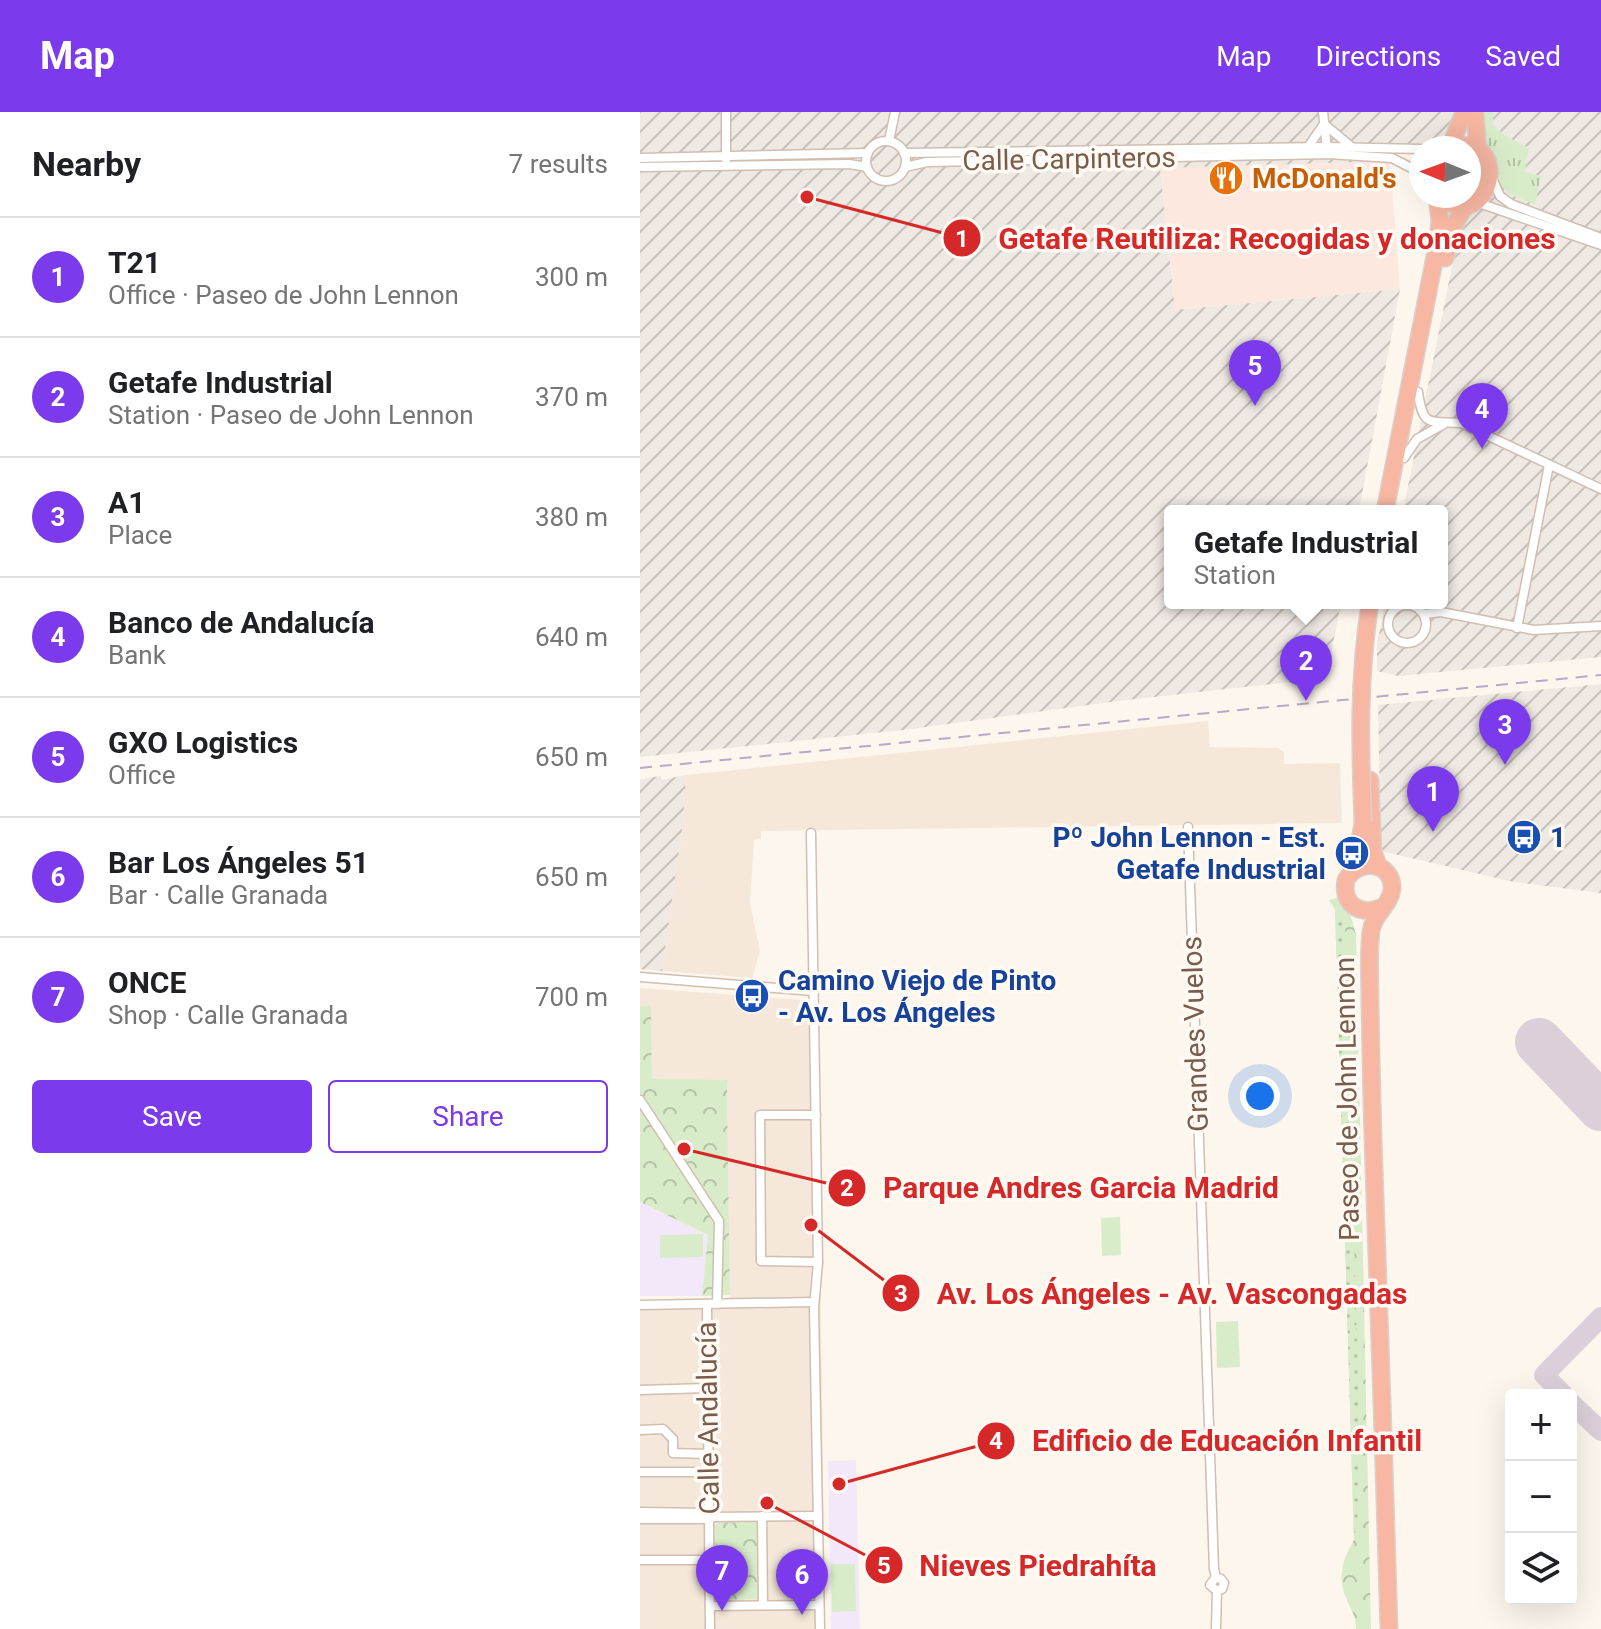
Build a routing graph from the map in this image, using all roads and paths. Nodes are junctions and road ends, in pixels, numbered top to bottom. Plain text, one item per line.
1 (726, 112) edge
2 (895, 112) edge
3 (1323, 112) edge
4 (1464, 112) edge
5 (1475, 112) edge
6 (1324, 124) junction
7 (1453, 136) edge
8 (1477, 136) edge
9 (889, 141) junction
10 (1308, 147) junction
11 (1354, 148) junction
12 (1409, 149) edge
13 (1327, 151) junction
14 (868, 153) junction
15 (904, 153) junction
16 (1481, 154) edge
17 (640, 158) edge
18 (726, 161) junction
19 (640, 167) edge
20 (867, 167) junction
21 (905, 167) junction
22 (1409, 167) edge
23 (1491, 174) junction
24 (1481, 194) edge
25 (1481, 206) edge
26 (1439, 208) edge
27 (1467, 208) edge
28 (1601, 238) edge
29 (1601, 245) edge
30 (1418, 392) junction
31 (1449, 422) junction
32 (1404, 458) junction
33 (1549, 465) junction
34 (1601, 489) edge
35 (1386, 505) edge
36 (1395, 505) edge
37 (1369, 609) edge
38 (1377, 609) edge
39 (1396, 609) edge
40 (1418, 609) edge
41 (1424, 614) junction
42 (1601, 626) edge
43 (1517, 628) junction
44 (1367, 825) junction
45 (1188, 827) dead end
46 (811, 833) dead end
47 (1379, 867) junction
48 (1355, 868) junction
49 (1383, 907) junction
50 (1357, 910) junction
51 (640, 977) edge
52 (813, 991) junction
53 (640, 1100) edge
54 (816, 1115) junction
55 (818, 1262) junction
56 (814, 1302) junction
57 (707, 1304) junction
58 (717, 1304) junction
59 (640, 1305) edge
60 (707, 1388) junction
61 (640, 1390) edge
62 (640, 1430) edge
63 (708, 1454) junction
64 (640, 1472) edge
65 (709, 1472) junction
66 (640, 1512) edge
67 (710, 1516) junction
68 (762, 1516) junction
69 (817, 1516) junction
70 (640, 1519) edge
71 (640, 1560) edge
72 (709, 1560) junction
73 (763, 1605) junction
74 (819, 1605) junction
75 (710, 1606) junction
76 (710, 1629) edge
77 (820, 1629) edge
78 (1216, 1629) edge
79 (1380, 1629) edge
80 (1389, 1629) edge

1 - 18 street
2 - 9 street
3 - 6 street
4 - 7 highway
5 - 8 highway
6 - 10 street
6 - 11 street
6 - 13 street
9 - 14 street
9 - 15 street
10 - 13 street, Calle Carpinteros
10 - 15 street, Calle Carpinteros
11 - 12 street, Calle Carpinteros
11 - 13 street, Calle Carpinteros
13 - 21 street, Calle Carpinteros
13 - 22 street, Calle Carpinteros
14 - 18 street
14 - 20 street
15 - 21 street
16 - 23 highway
17 - 18 street
18 - 19 street
18 - 20 street
20 - 21 street
23 - 24 highway
23 - 28 street
25 - 29 street
26 - 35 highway
27 - 30 highway
30 - 31 street
30 - 32 highway
31 - 32 street
31 - 33 street
32 - 36 highway
33 - 34 street
33 - 43 street
37 - 44 highway, bridge
38 - 44 highway
39 - 41 street
40 - 41 street
41 - 43 street
42 - 43 street
44 - 47 highway
44 - 48 highway
45 - 78 street, Grandes Vuelos
46 - 52 street
47 - 48 highway
47 - 49 highway
48 - 50 highway
49 - 50 highway
49 - 80 highway, Paseo de John Lennon
50 - 79 highway, Paseo de John Lennon
51 - 52 street
52 - 54 street
53 - 58 street
54 - 55 street
54 - 55 street
55 - 56 street
56 - 58 street
56 - 69 street
57 - 58 street
57 - 59 street
57 - 60 street, Calle Andalucía
60 - 61 street
60 - 63 street, Calle Andalucía
62 - 63 street
63 - 65 street, Calle Andalucía
64 - 65 street
65 - 67 street, Calle Andalucía
66 - 67 street
67 - 68 street
67 - 70 street
67 - 72 street, Calle Andalucía
68 - 69 street
68 - 73 street
69 - 74 street
71 - 72 street
72 - 75 street, Calle Andalucía
73 - 74 street
73 - 75 street
74 - 77 street
75 - 76 street, Calle Andalucía

